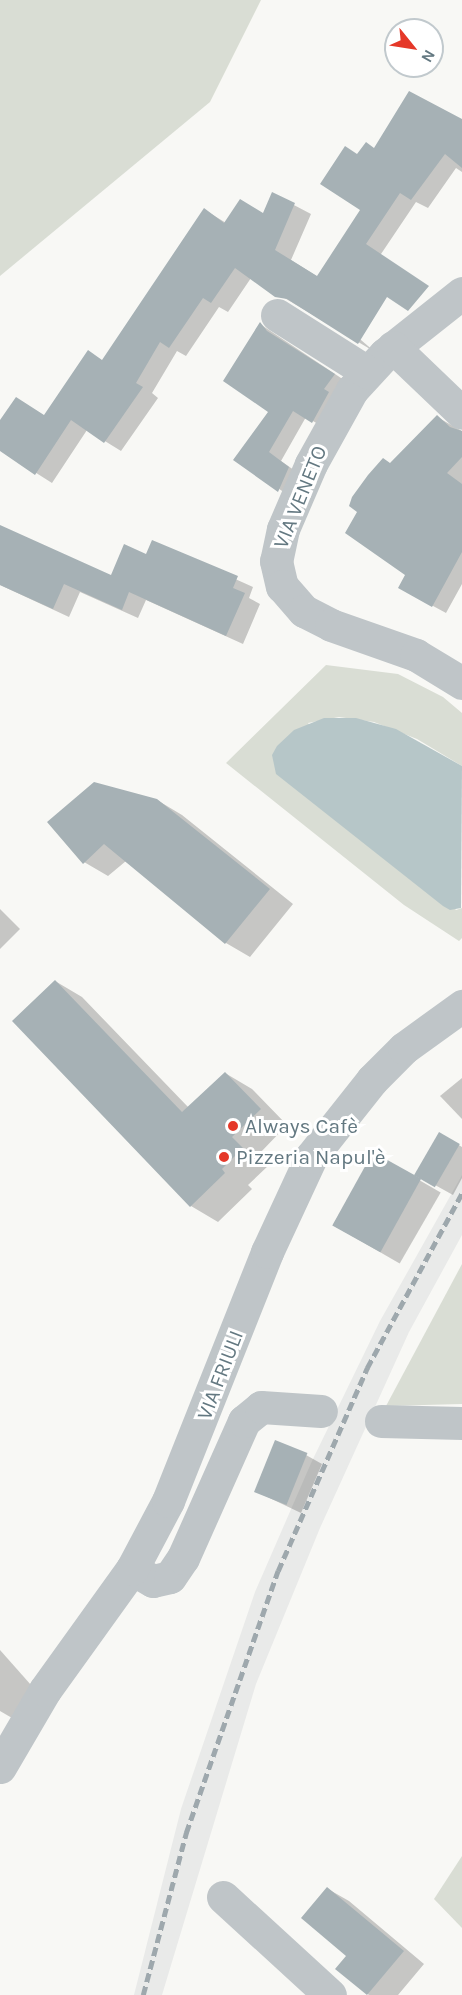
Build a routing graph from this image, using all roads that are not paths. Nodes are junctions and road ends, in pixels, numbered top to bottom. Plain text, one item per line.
1 (462, 293) edge
2 (276, 315) dead end
3 (393, 347) junction
4 (367, 372) junction
5 (462, 413) edge
6 (462, 683) edge
7 (462, 1006) edge
8 (321, 1411) dead end
9 (381, 1421) dead end
10 (462, 1423) edge
11 (132, 1569) junction
12 (0, 1767) edge
13 (223, 1897) dead end
14 (330, 1995) edge

1 - 3 street, VIA VENETO
2 - 4 street
3 - 4 street, VIA VENETO
3 - 5 street
4 - 6 street, VIA VENETO
7 - 11 street, VIA FRIULI
8 - 11 street
9 - 10 street
11 - 12 street, VIA FRIULI
13 - 14 street

